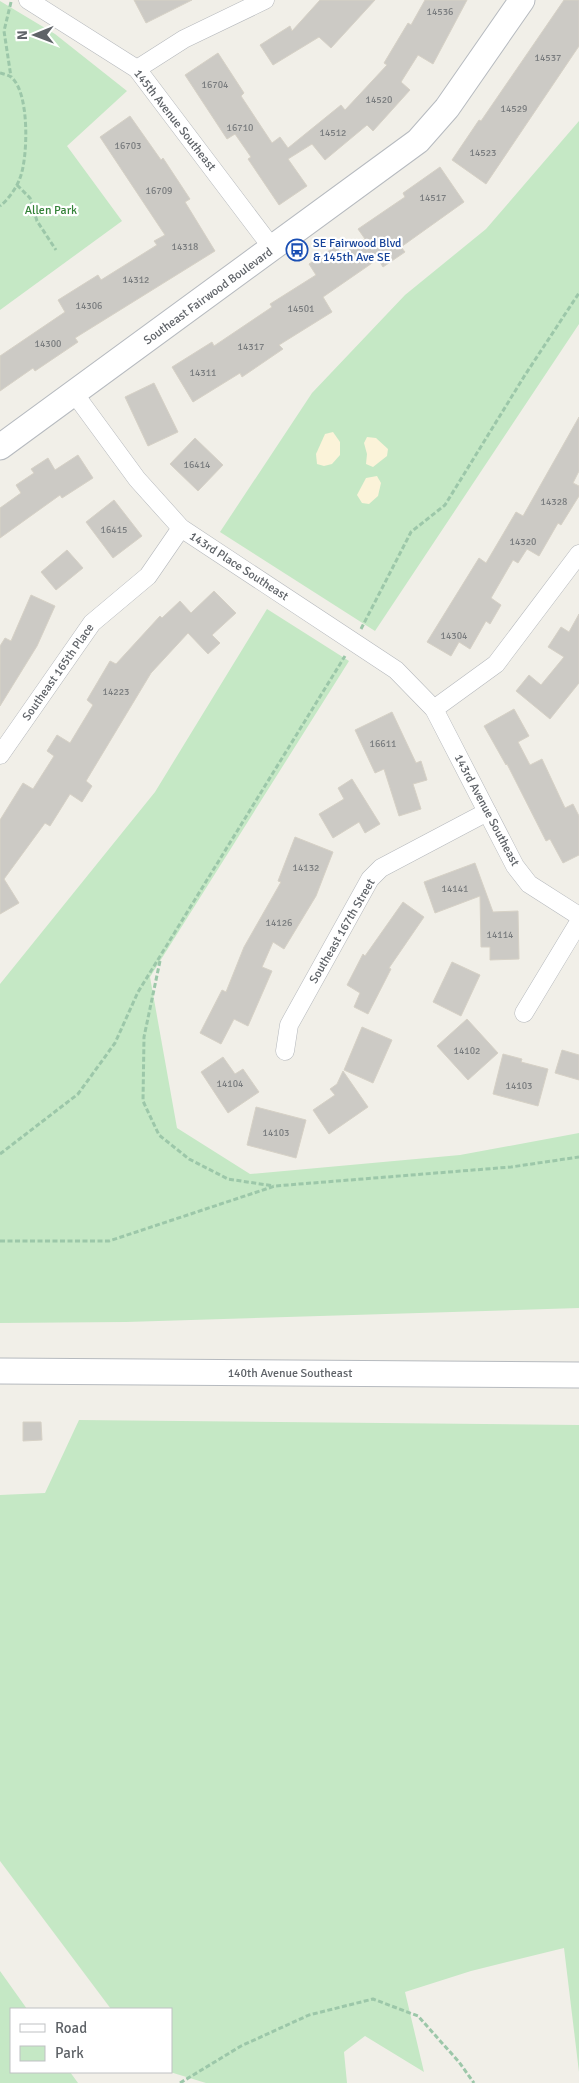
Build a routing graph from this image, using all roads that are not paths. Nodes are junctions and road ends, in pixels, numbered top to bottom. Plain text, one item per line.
1 (28, 0) edge
2 (265, 0) edge
3 (522, 0) edge
4 (138, 69) junction
5 (273, 250) junction
6 (74, 393) junction
7 (0, 447) edge
8 (181, 528) junction
9 (579, 554) edge
10 (434, 709) junction
11 (0, 755) edge
12 (487, 812) junction
13 (579, 916) edge
14 (579, 922) edge
15 (524, 1013) dead end
16 (285, 1051) dead end
17 (0, 1371) edge
18 (579, 1375) edge

1 - 4 street, 145th Avenue Southeast
2 - 4 street
3 - 5 street, Southeast Fairwood Boulevard
4 - 5 street, 145th Avenue Southeast
5 - 6 street, Southeast Fairwood Boulevard
6 - 7 street, Southeast Fairwood Boulevard
6 - 8 street, 143rd Place Southeast
8 - 10 street, 143rd Place Southeast
8 - 11 street, Southeast 165th Place
9 - 10 street
10 - 12 street, 143rd Avenue Southeast
12 - 13 street, 143rd Avenue Southeast
12 - 16 street, Southeast 167th Street
14 - 15 street
17 - 18 street, 140th Avenue Southeast

